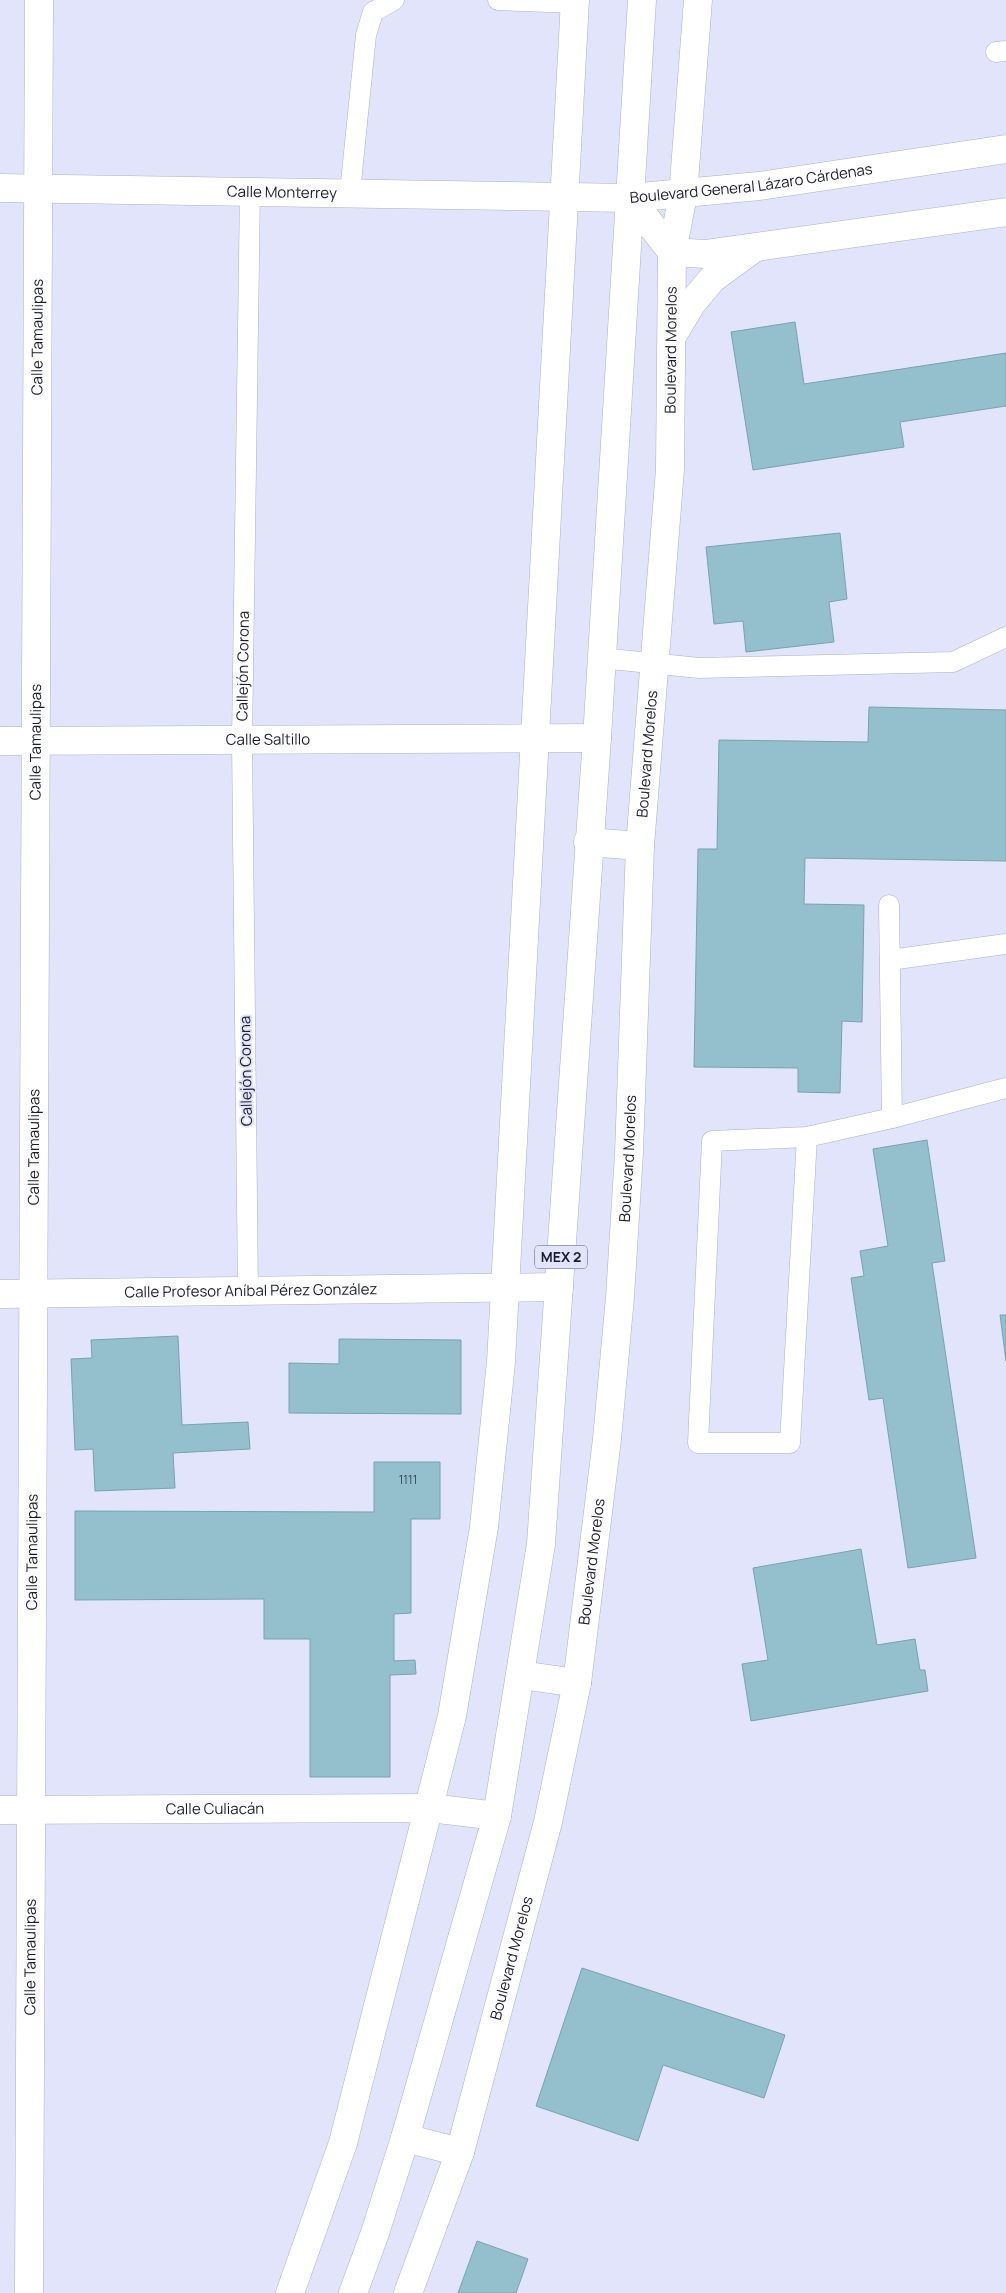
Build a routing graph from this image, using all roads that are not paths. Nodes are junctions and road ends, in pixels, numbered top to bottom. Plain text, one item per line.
1 (39, 0) edge
2 (394, 0) edge
3 (498, 0) edge
4 (642, 0) edge
5 (698, 0) edge
6 (575, 1) edge
7 (1006, 149) edge
8 (0, 188) edge
9 (40, 188) junction
10 (250, 190) junction
11 (350, 192) junction
12 (683, 195) junction
13 (565, 197) junction
14 (630, 198) junction
15 (1006, 212) edge
16 (755, 247) junction
17 (672, 252) junction
18 (672, 336) junction
19 (1006, 637) edge
20 (601, 658) junction
21 (655, 664) junction
22 (534, 737) junction
23 (597, 738) junction
24 (37, 740) junction
25 (0, 741) edge
26 (242, 741) junction
27 (588, 842) junction
28 (640, 846) junction
29 (889, 905) dead end
30 (1006, 944) edge
31 (890, 960) junction
32 (1006, 1088) edge
33 (892, 1118) junction
34 (808, 1137) junction
35 (504, 1287) junction
36 (559, 1287) junction
37 (248, 1292) junction
38 (0, 1294) edge
39 (34, 1294) junction
40 (521, 1675) junction
41 (577, 1683) junction
42 (430, 1808) junction
43 (0, 1810) edge
44 (32, 1810) junction
45 (497, 1816) junction
46 (405, 2138) junction
47 (460, 2152) junction
48 (29, 2293) edge
49 (290, 2293) edge
50 (353, 2293) edge
51 (408, 2293) edge

1 - 9 street, Calle Tamaulipas
2 - 11 lane
3 - 6 lane
4 - 14 street, MEX 2
5 - 12 street, Boulevard Morelos
6 - 13 street
7 - 12 street, Boulevard General Lázaro Cárdenas
8 - 9 street, Calle Monterrey
9 - 10 street, Calle Monterrey
9 - 24 street, Calle Tamaulipas
10 - 11 street, Calle Monterrey
10 - 26 lane, Callejón Corona
11 - 13 street, Calle Monterrey
12 - 14 street, Boulevard General Lázaro Cárdenas
12 - 17 street, Boulevard Morelos
13 - 14 street, Calle Monterrey
13 - 22 street
14 - 17 street, Boulevard General Lázaro Cárdenas
14 - 20 street, MEX 2
15 - 16 street
16 - 17 street
16 - 18 street
17 - 18 street, Boulevard Morelos
18 - 21 street, Boulevard Morelos
19 - 21 lane
20 - 21 lane
20 - 23 street, MEX 2
21 - 28 street, Boulevard Morelos
22 - 23 street, Calle Saltillo
22 - 26 street, Calle Saltillo
22 - 35 street
23 - 27 street, MEX 2
24 - 25 street, Calle Saltillo
24 - 26 street, Calle Saltillo
24 - 39 street, Calle Tamaulipas
26 - 37 lane, Callejón Corona
27 - 28 street
27 - 36 street, MEX 2
28 - 41 street, Boulevard Morelos
29 - 31 lane
30 - 31 lane
31 - 33 lane
32 - 33 lane
33 - 34 lane
34 - 34 lane
35 - 36 street, Calle Profesor Aníbal Pérez González
35 - 37 street, Calle Profesor Aníbal Pérez González
35 - 42 street
36 - 40 street, MEX 2
37 - 39 street, Calle Profesor Aníbal Pérez González
38 - 39 street, Calle Profesor Aníbal Pérez González
39 - 44 street, Calle Tamaulipas
40 - 41 street
40 - 45 street, MEX 2
41 - 47 street, Boulevard Morelos
42 - 44 street, Calle Culiacán
42 - 45 street, Calle Culiacán
42 - 49 street
43 - 44 street, Calle Culiacán
44 - 48 street, Calle Tamaulipas
45 - 46 street, MEX 2
46 - 47 street
46 - 50 street, MEX 2
47 - 51 street, Boulevard Morelos

